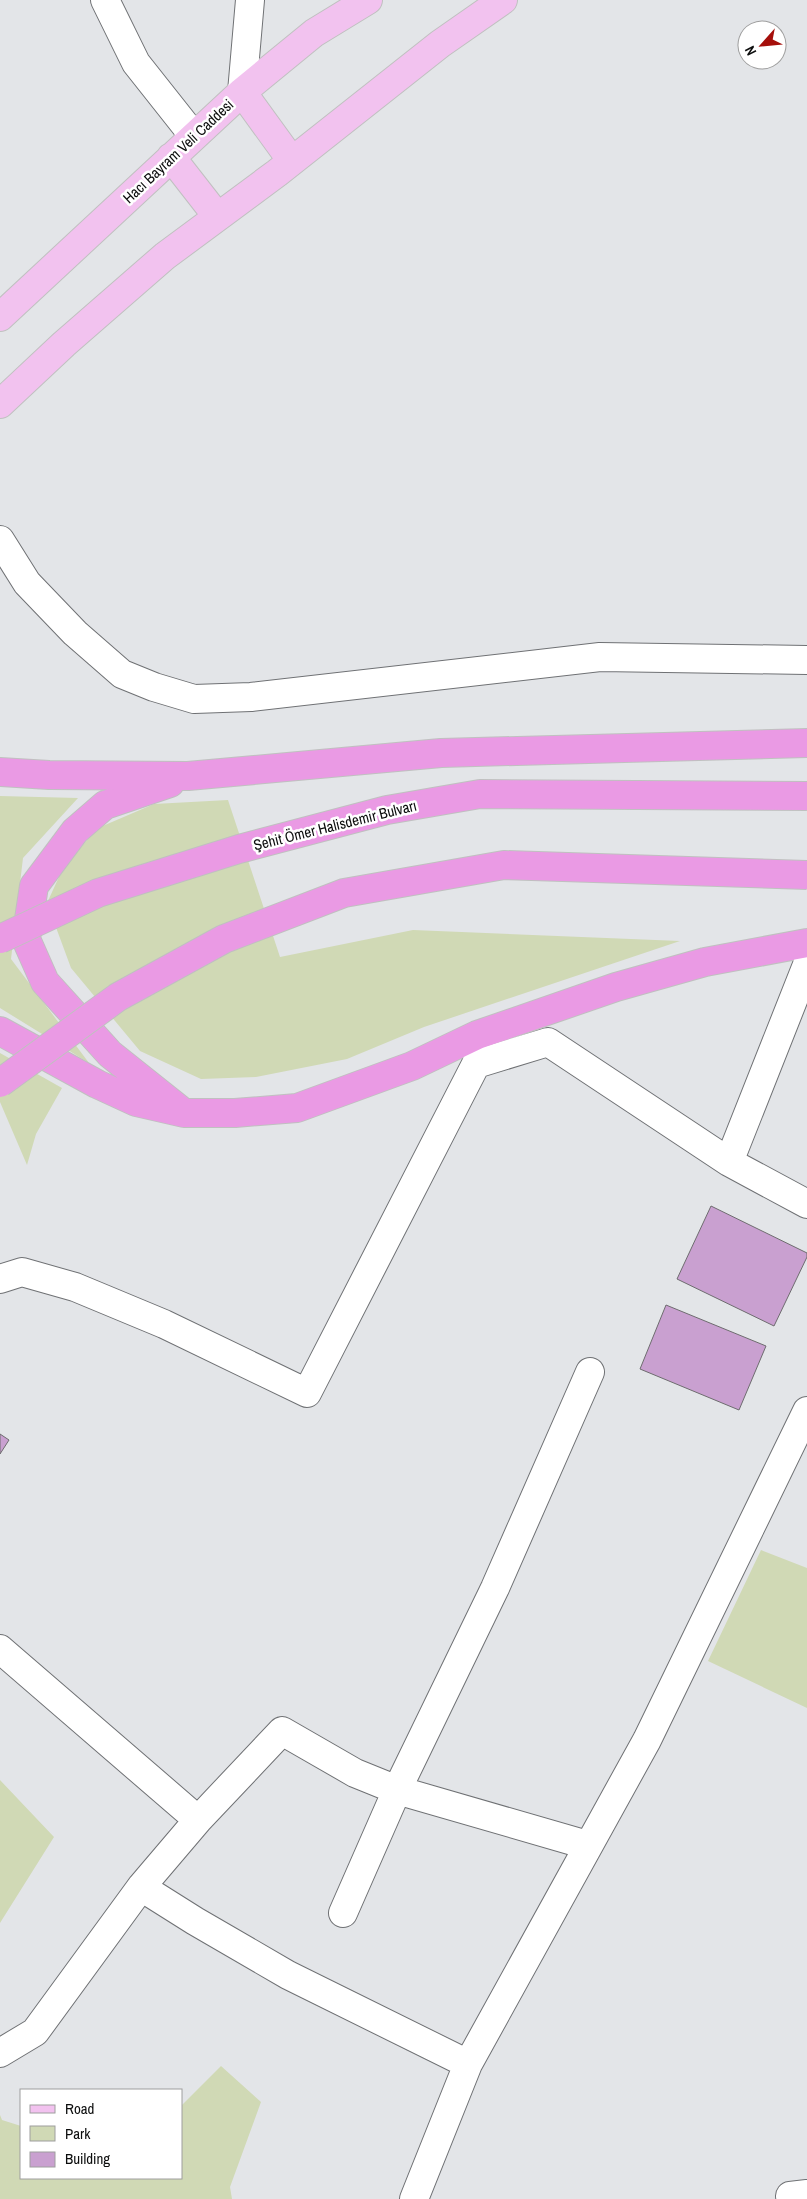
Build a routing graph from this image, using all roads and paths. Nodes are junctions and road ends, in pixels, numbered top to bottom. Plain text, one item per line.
1 (105, 0) edge
2 (250, 0) edge
3 (368, 0) edge
4 (503, 0) edge
5 (242, 92) junction
6 (193, 135) junction
7 (172, 157) junction
8 (292, 161) junction
9 (217, 216) junction
10 (0, 317) edge
11 (0, 404) edge
12 (0, 540) edge
13 (807, 660) edge
14 (807, 743) edge
15 (0, 772) edge
16 (188, 776) junction
17 (807, 796) edge
18 (807, 875) edge
19 (0, 938) edge
20 (807, 943) edge
21 (807, 965) edge
22 (0, 1031) edge
23 (0, 1083) edge
24 (184, 1113) junction
25 (729, 1162) junction
26 (807, 1204) edge
27 (0, 1279) edge
28 (590, 1372) dead end
29 (807, 1411) edge
30 (0, 1649) edge
31 (397, 1790) junction
32 (198, 1820) junction
33 (587, 1845) junction
34 (141, 1887) junction
35 (343, 1913) dead end
36 (0, 2053) edge
37 (468, 2064) junction
38 (414, 2199) edge

1 - 6 street
2 - 5 street
3 - 5 main road, Hacı Bayram Veli Caddesi
4 - 8 main road
5 - 6 main road, Hacı Bayram Veli Caddesi
5 - 8 main road
6 - 7 main road, Hacı Bayram Veli Caddesi
7 - 9 main road
7 - 10 main road, Hacı Bayram Veli Caddesi
8 - 9 main road
9 - 11 main road
12 - 13 street
14 - 16 highway
15 - 16 highway
16 - 24 highway
17 - 19 highway, Şehit Ömer Halisdemir Bulvarı, bridge
18 - 23 highway, bridge
20 - 24 highway
21 - 25 street
22 - 24 highway
25 - 26 street
25 - 27 street
28 - 31 street
29 - 33 street
30 - 32 street
31 - 32 street
31 - 33 street
31 - 35 street
32 - 34 street
33 - 37 street
34 - 36 street
34 - 37 street
37 - 38 street

